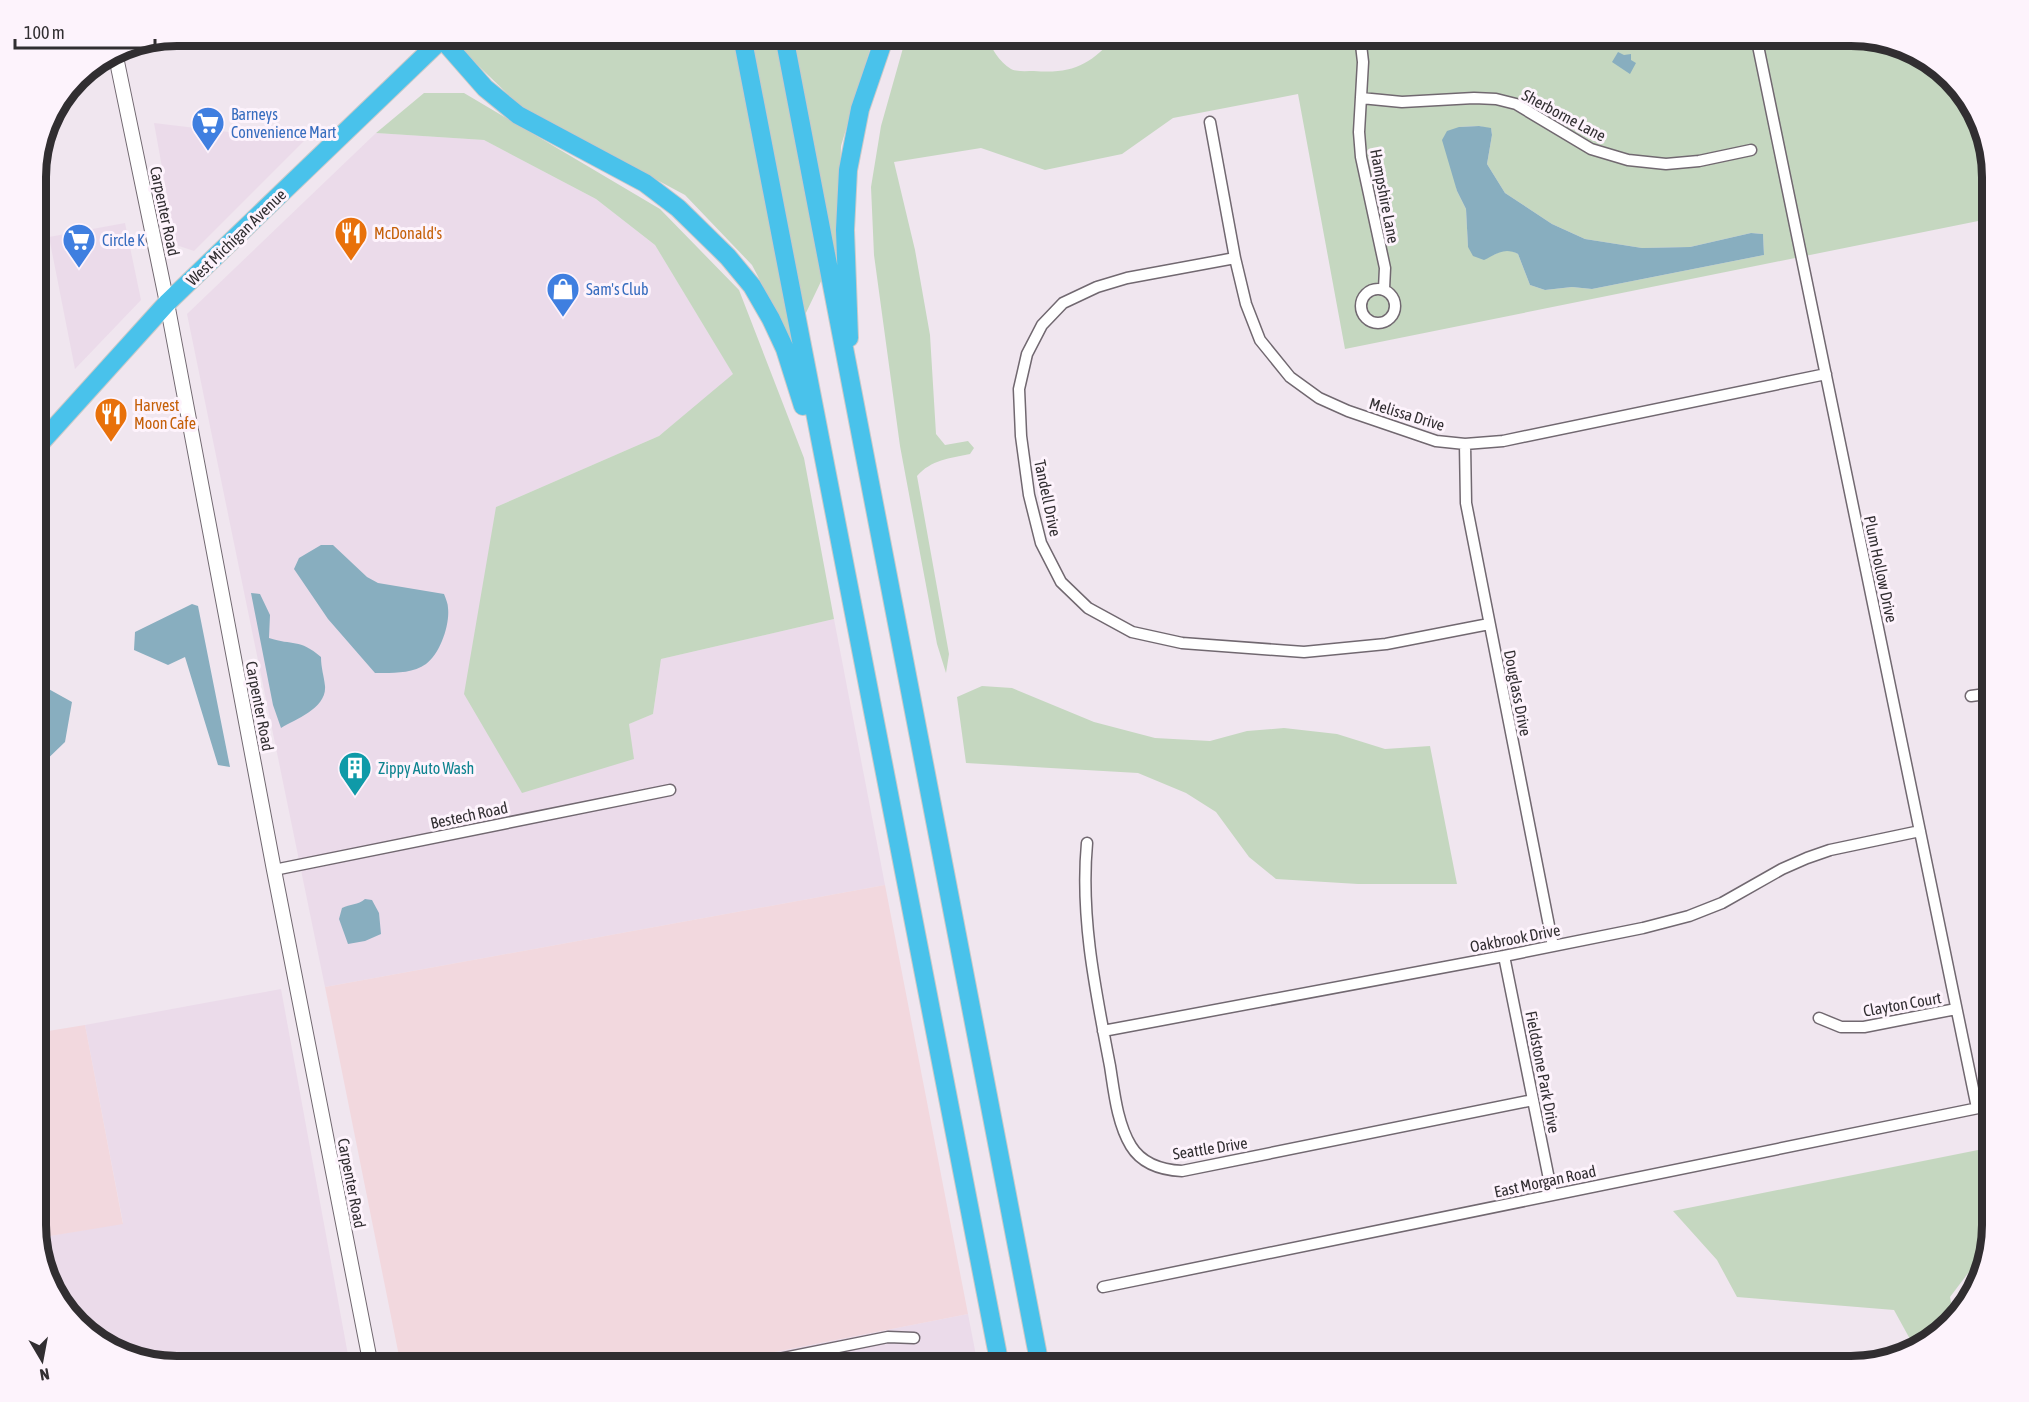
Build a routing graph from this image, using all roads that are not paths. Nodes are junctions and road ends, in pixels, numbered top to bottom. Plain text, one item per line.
1 (435, 46) edge
2 (450, 46) edge
3 (744, 46) edge
4 (785, 46) edge
5 (882, 46) edge
6 (1361, 46) edge
7 (1758, 46) edge
8 (117, 61) edge
9 (1361, 98) junction
10 (1210, 123) dead end
11 (1751, 150) dead end
12 (1234, 258) junction
13 (1383, 290) dead end
14 (167, 303) junction
15 (1826, 374) junction
16 (851, 394) junction
17 (47, 436) edge
18 (1465, 444) junction
19 (834, 514) junction
20 (1489, 624) junction
21 (1982, 694) edge
22 (1971, 696) dead end
23 (670, 790) dead end
24 (1920, 831) junction
25 (1087, 843) dead end
26 (274, 870) junction
27 (1553, 946) junction
28 (1504, 956) junction
29 (1956, 1009) junction
30 (1820, 1018) dead end
31 (1103, 1031) junction
32 (1533, 1100) junction
33 (1982, 1107) edge
34 (1977, 1108) junction
35 (1552, 1194) junction
36 (1103, 1287) dead end
37 (914, 1338) dead end
38 (369, 1356) edge
39 (794, 1356) edge
40 (998, 1356) edge
41 (1038, 1356) edge

1 - 14 highway, West Michigan Avenue
2 - 19 highway
3 - 19 highway
4 - 16 highway
5 - 16 highway
6 - 9 street, Hampshire Lane
7 - 15 street, Plum Hollow Drive
8 - 14 main road, Carpenter Road
9 - 11 street, Sherborne Lane
9 - 13 street, Hampshire Lane
10 - 12 street, Melissa Drive
12 - 18 street, Melissa Drive
12 - 20 street, Tandell Drive
14 - 17 highway, West Michigan Avenue
14 - 26 main road, Carpenter Road
15 - 18 street, Melissa Drive
15 - 24 street, Plum Hollow Drive
16 - 41 highway
18 - 20 street, Douglass Drive
19 - 40 highway
20 - 27 street, Douglass Drive
21 - 22 street
23 - 26 street, Bestech Road
24 - 27 street, Oakbrook Drive
24 - 29 street, Plum Hollow Drive
25 - 31 street, Seattle Drive
26 - 38 main road, Carpenter Road
27 - 28 street, Oakbrook Drive
28 - 31 street, Oakbrook Drive
28 - 32 street, Fieldstone Park Drive
29 - 30 street, Clayton Court
29 - 34 street, Plum Hollow Drive
31 - 32 street, Seattle Drive
32 - 35 street, Fieldstone Park Drive
33 - 34 street, East Morgan Road
34 - 35 street, East Morgan Road
35 - 36 street, East Morgan Road
37 - 39 street

